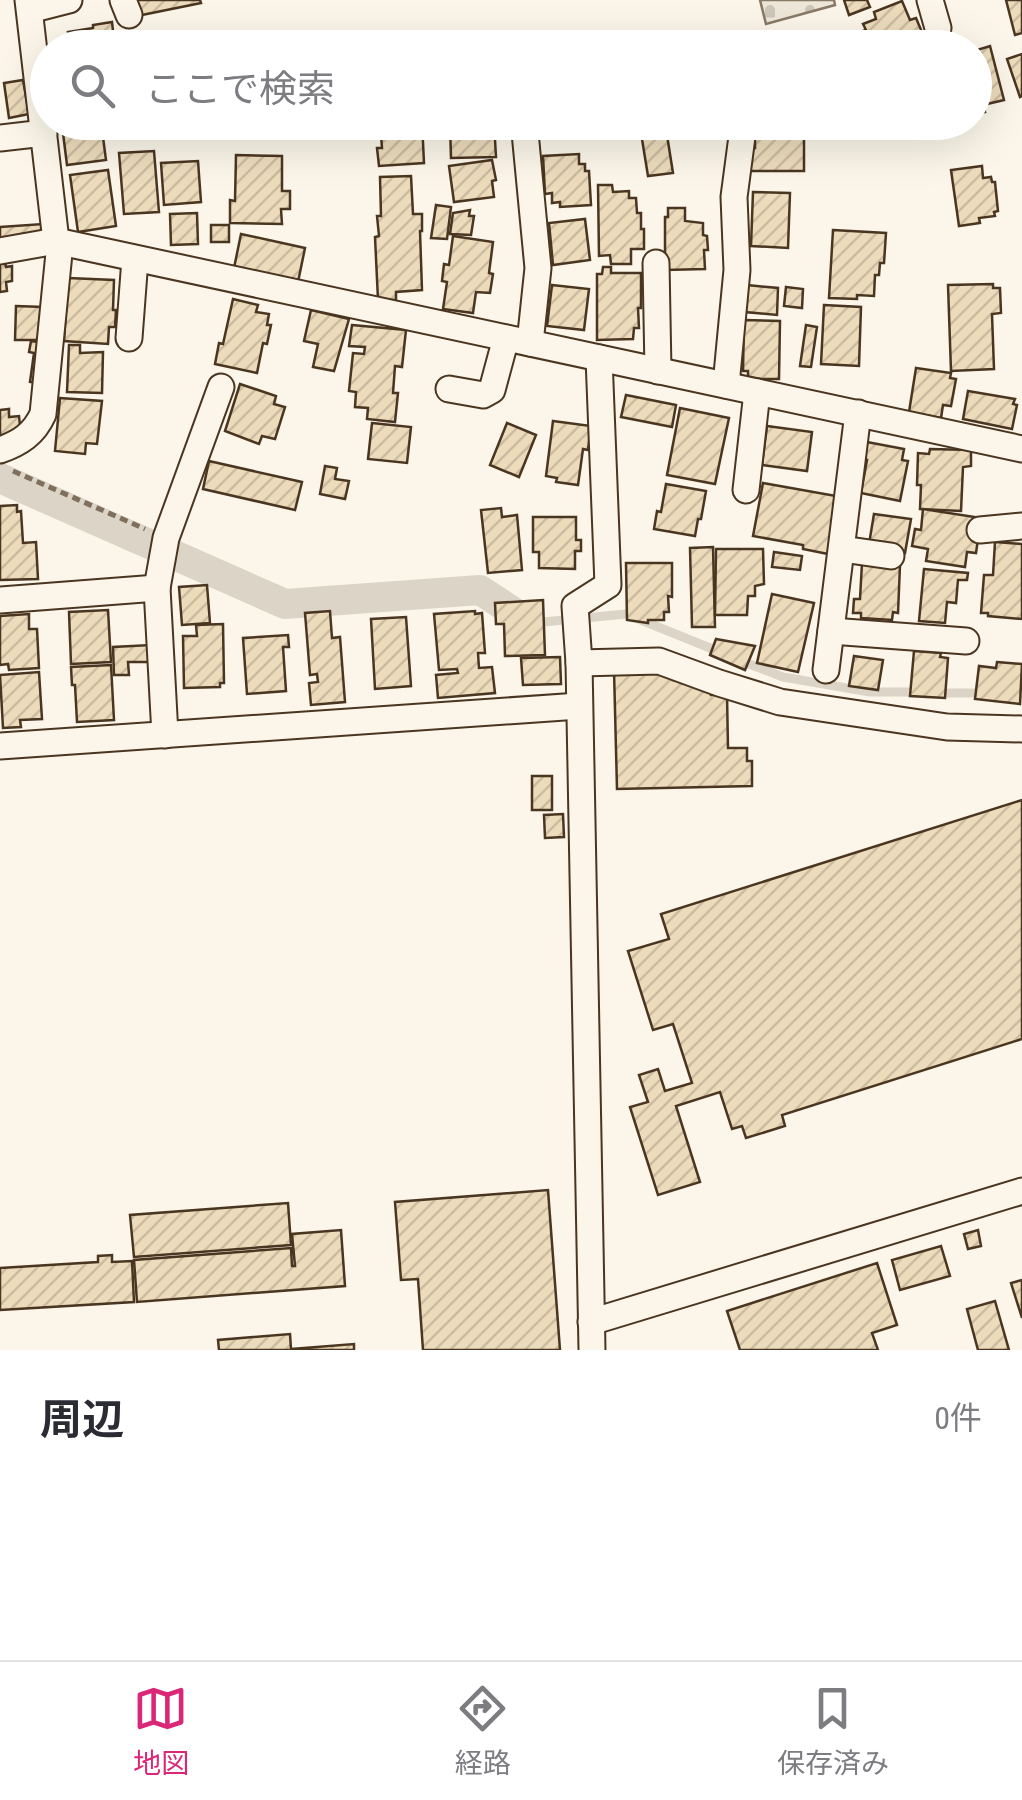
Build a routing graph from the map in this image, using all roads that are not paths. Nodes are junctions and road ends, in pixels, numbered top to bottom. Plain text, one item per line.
1 (69, 0) edge
2 (930, 0) edge
3 (29, 5) edge
4 (938, 28) dead end
5 (32, 30) edge
6 (30, 135) edge
7 (0, 138) edge
8 (45, 140) edge
9 (526, 140) edge
10 (742, 140) edge
11 (58, 242) junction
12 (0, 251) edge
13 (135, 259) junction
14 (656, 264) dead end
15 (129, 338) dead end
16 (518, 340) junction
17 (599, 358) junction
18 (658, 370) junction
19 (726, 385) junction
20 (221, 386) dead end
21 (449, 389) dead end
22 (758, 392) junction
23 (858, 413) junction
24 (1022, 448) edge
25 (0, 450) edge
26 (746, 490) dead end
27 (1022, 526) edge
28 (980, 530) dead end
29 (842, 549) junction
30 (891, 556) dead end
31 (157, 588) junction
32 (0, 600) edge
33 (831, 632) junction
34 (966, 640) dead end
35 (579, 664) junction
36 (826, 670) dead end
37 (580, 706) junction
38 (1022, 729) edge
39 (166, 735) junction
40 (0, 746) edge
41 (1022, 1191) edge
42 (591, 1322) junction
43 (592, 1350) edge

1 - 3 street
2 - 4 street
3 - 5 street
6 - 7 street
8 - 11 street
9 - 16 street
10 - 19 street
11 - 12 street
11 - 13 street
11 - 25 street
13 - 15 street
13 - 16 street
14 - 18 street
16 - 17 street
16 - 21 street
17 - 18 street
17 - 35 street
18 - 19 street
19 - 22 street
20 - 31 street
22 - 23 street
22 - 26 street
23 - 24 street
23 - 29 street
27 - 28 street
29 - 30 street
29 - 33 street
31 - 32 street
31 - 39 street
33 - 34 street
33 - 36 street
35 - 37 street
35 - 38 street
37 - 39 street
37 - 42 street
39 - 40 street
41 - 42 street
42 - 43 street

